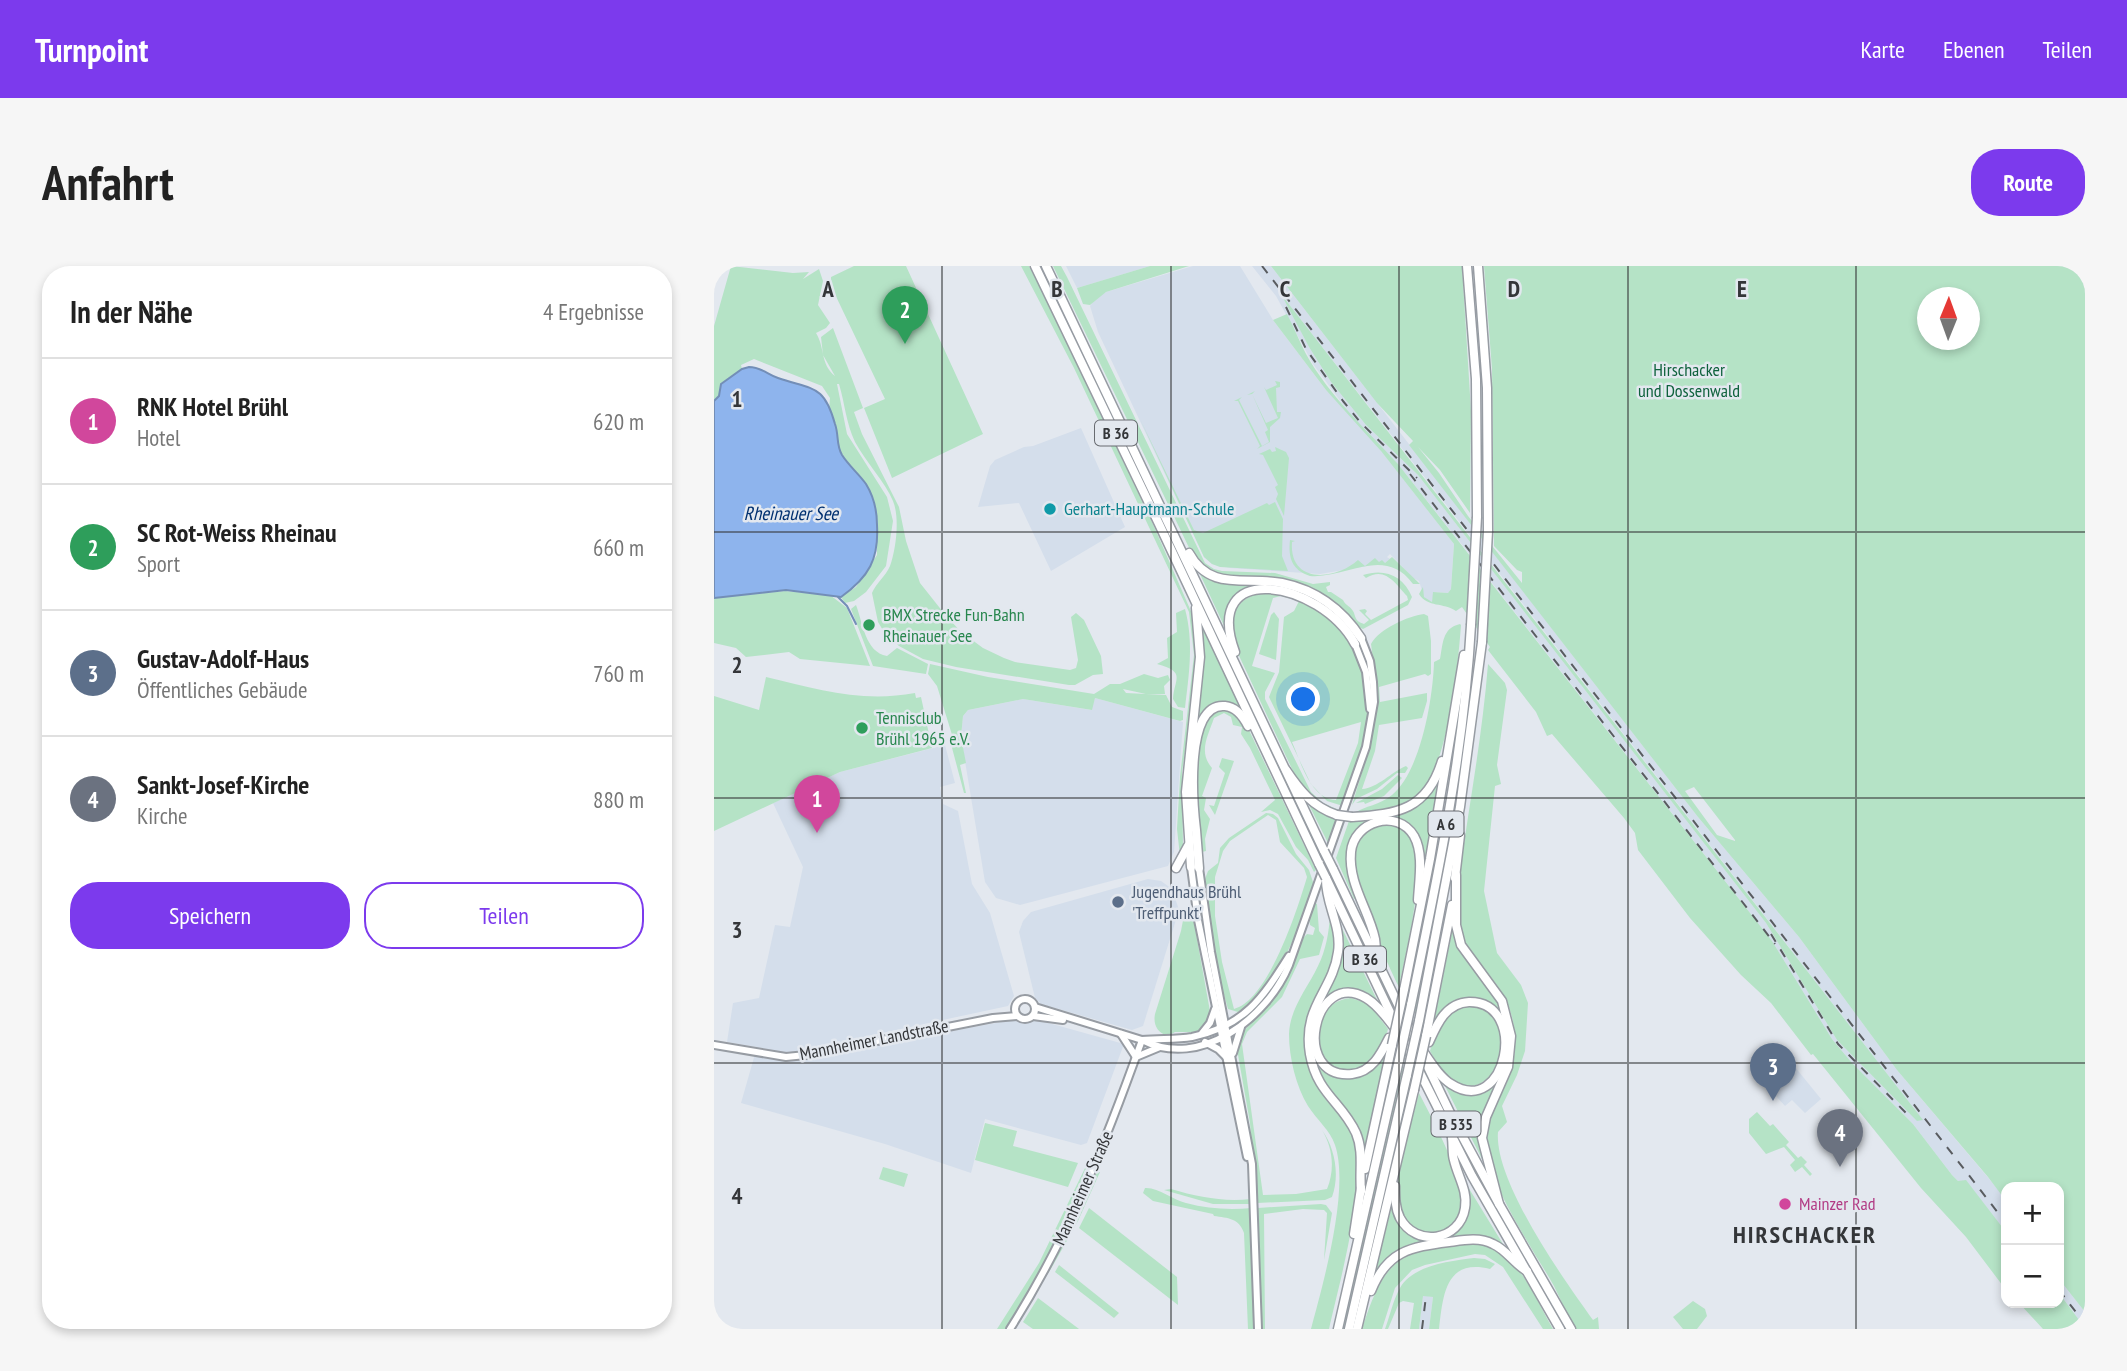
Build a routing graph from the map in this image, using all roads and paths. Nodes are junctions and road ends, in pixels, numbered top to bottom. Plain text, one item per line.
1 (1035, 266) edge
2 (1046, 266) edge
3 (1467, 266) edge
4 (1478, 266) edge
5 (1174, 532) junction
6 (1195, 602) junction
7 (1469, 640) junction
8 (1358, 641) junction
9 (1242, 679) junction
10 (1261, 742) junction
11 (1448, 753) junction
12 (1286, 770) junction
13 (1460, 807) junction
14 (1188, 846) junction
15 (1195, 867) junction
16 (1175, 868) dead end
17 (1456, 875) junction
18 (1327, 883) junction
19 (1419, 917) junction
20 (1294, 949) junction
21 (1377, 961) junction
22 (1035, 1007) junction
23 (1220, 1008) junction
24 (1016, 1013) junction
25 (1033, 1016) junction
26 (1242, 1017) junction
27 (1072, 1020) junction
28 (1224, 1027) junction
29 (1241, 1027) junction
30 (1121, 1034) junction
31 (1201, 1034) junction
32 (1225, 1035) junction
33 (1402, 1037) junction
34 (1427, 1039) junction
35 (1142, 1040) junction
36 (1205, 1042) junction
37 (1390, 1042) junction
38 (1416, 1042) junction
39 (714, 1045) edge
40 (1161, 1047) junction
41 (1229, 1056) junction
42 (1136, 1058) junction
43 (1452, 1139) junction
44 (1395, 1170) junction
45 (1361, 1191) junction
46 (1499, 1204) junction
47 (1352, 1264) junction
48 (1527, 1271) junction
49 (1364, 1303) junction
50 (1010, 1329) edge
51 (1258, 1329) edge
52 (1338, 1329) edge
53 (1349, 1329) edge
54 (1357, 1329) edge
55 (1560, 1329) edge
56 (1571, 1329) edge

1 - 6 highway, B 36
2 - 5 highway, B 36
3 - 7 highway, bridge
4 - 13 highway, A 6, bridge
5 - 8 highway
5 - 9 highway, B 36
6 - 10 highway, B 36
6 - 14 highway
7 - 11 highway
7 - 47 highway, A 6, bridge
8 - 9 highway
8 - 20 main road
9 - 12 highway, B 36
10 - 15 highway
10 - 18 highway, B 36, bridge
11 - 12 highway, bridge
11 - 19 highway
12 - 21 highway, B 36, bridge
13 - 17 highway
13 - 53 highway, A 6, bridge
14 - 15 highway
14 - 16 highway
15 - 23 main road
17 - 34 highway
17 - 46 highway
18 - 33 highway, B 36
18 - 45 highway
19 - 21 highway
19 - 37 highway, bridge
20 - 26 main road
20 - 29 main road
21 - 38 highway, B 36
22 - 24 main road
22 - 25 main road
22 - 27 main road
23 - 26 main road
23 - 28 main road
23 - 31 main road
24 - 25 main road
24 - 39 main road, Mannheimer Landstraße
25 - 27 main road
26 - 28 main road
27 - 30 main road
28 - 31 main road
28 - 32 main road
29 - 32 main road
29 - 41 main road
30 - 35 main road
30 - 42 main road
31 - 35 main road
32 - 36 main road
32 - 41 main road
33 - 37 highway
33 - 43 highway, B 535
34 - 38 highway
34 - 44 highway, bridge
35 - 40 main road
35 - 42 main road, Mannheimer Straße
36 - 40 main road
36 - 41 main road
37 - 45 highway
38 - 46 highway, B 535
40 - 42 main road
41 - 51 main road
42 - 50 main road, Mannheimer Straße
43 - 44 highway
43 - 48 highway, B 535
44 - 49 highway
45 - 47 highway
46 - 56 highway, B 535
47 - 52 highway, A 6
48 - 49 highway
48 - 55 highway, B 535
49 - 54 highway

